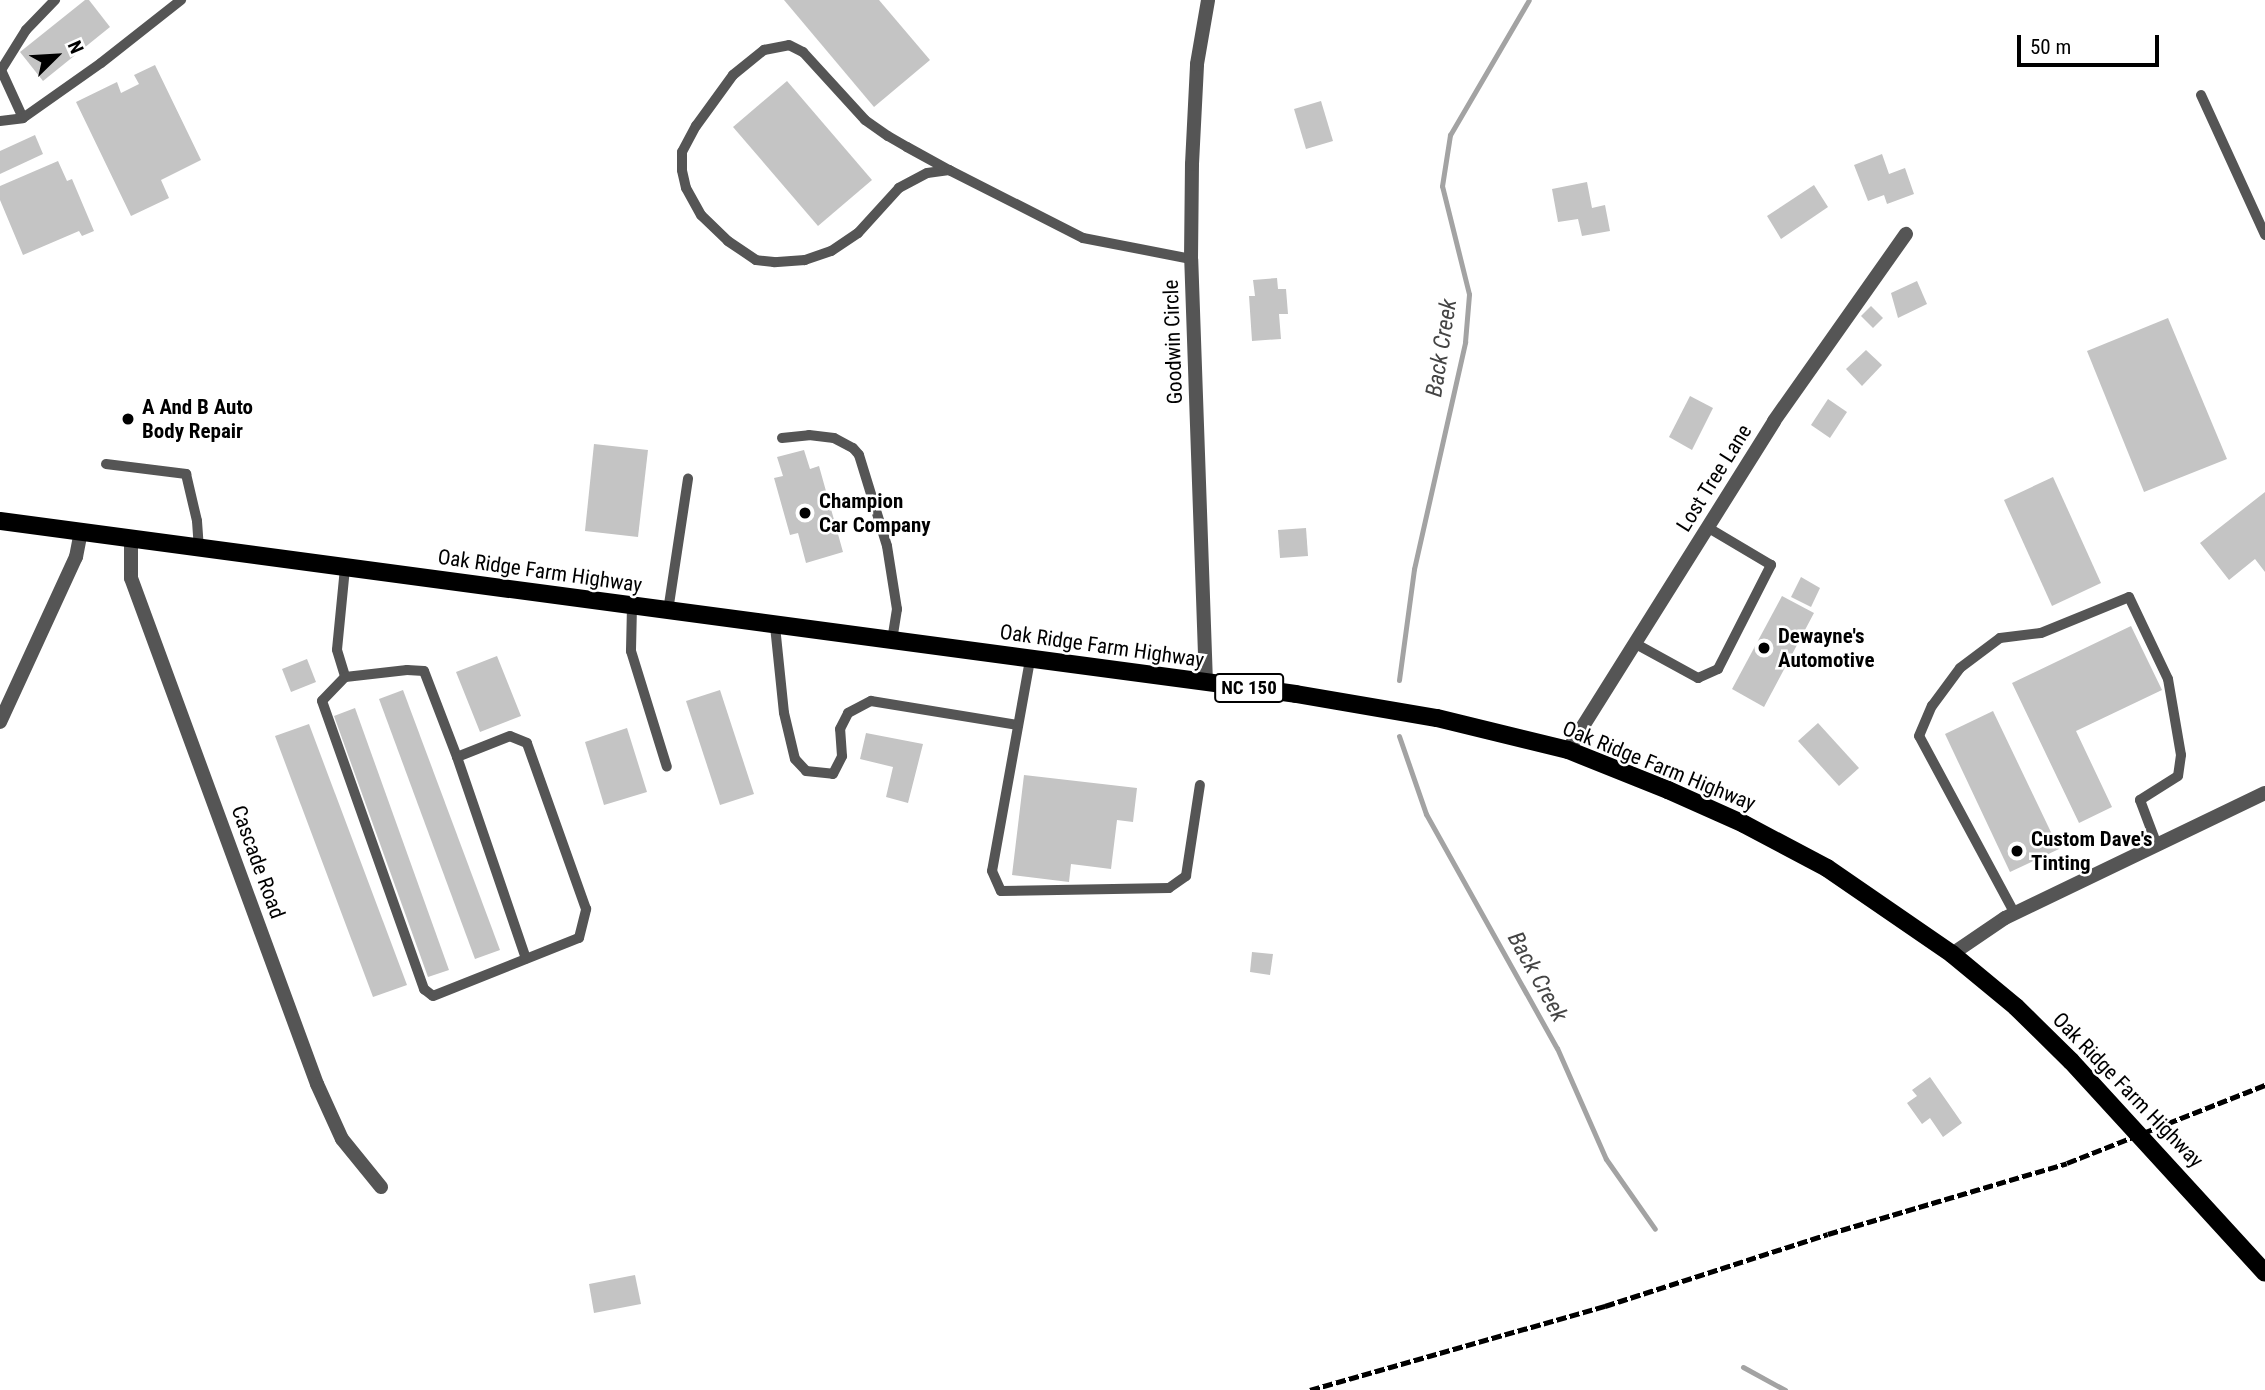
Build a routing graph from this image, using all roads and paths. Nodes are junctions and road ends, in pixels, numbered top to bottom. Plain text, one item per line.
1 (55, 0) edge
2 (181, 0) edge
3 (1208, 0) edge
4 (2201, 95) dead end
5 (23, 118) junction
6 (0, 121) edge
7 (949, 170) junction
8 (1906, 234) dead end
9 (2265, 235) edge
10 (1191, 259) junction
11 (782, 438) dead end
12 (106, 464) dead end
13 (688, 479) dead end
14 (0, 521) edge
15 (1707, 527) junction
16 (81, 531) junction
17 (131, 538) junction
18 (199, 548) junction
19 (345, 568) junction
20 (632, 606) junction
21 (668, 611) junction
22 (775, 625) junction
23 (892, 641) junction
24 (1636, 644) junction
25 (1030, 660) junction
26 (345, 677) junction
27 (1206, 683) junction
28 (6, 696) edge
29 (0, 722) edge
30 (1018, 725) junction
31 (1568, 750) junction
32 (457, 757) junction
33 (667, 767) dead end
34 (1200, 785) dead end
35 (2265, 793) edge
36 (2157, 845) junction
37 (2015, 914) junction
38 (1952, 954) junction
39 (526, 959) junction
40 (381, 1187) dead end
41 (2265, 1273) edge

1 - 5 lane
2 - 5 lane
3 - 10 street, Goodwin Circle
4 - 9 lane
5 - 6 lane
7 - 7 lane
7 - 10 lane
8 - 15 street, Lost Tree Lane
10 - 27 street, Goodwin Circle
11 - 23 lane
12 - 18 lane
13 - 21 lane
14 - 16 main road, Oak Ridge Farm Highway / NC 150
15 - 24 street, Lost Tree Lane
15 - 24 lane
16 - 17 main road, Oak Ridge Farm Highway / NC 150
16 - 28 street
17 - 18 main road, Oak Ridge Farm Highway / NC 150
17 - 40 street, Cascade Road
18 - 19 main road, Oak Ridge Farm Highway / NC 150
19 - 20 main road, Oak Ridge Farm Highway / NC 150
19 - 26 lane
20 - 21 main road, Oak Ridge Farm Highway / NC 150
20 - 33 lane
21 - 22 main road, Oak Ridge Farm Highway / NC 150
22 - 23 main road, Oak Ridge Farm Highway / NC 150
22 - 30 lane
23 - 25 main road, Oak Ridge Farm Highway / NC 150
24 - 31 street, Lost Tree Lane
25 - 27 main road, Oak Ridge Farm Highway / NC 150
25 - 30 lane
26 - 32 lane
26 - 39 lane
27 - 31 main road, Oak Ridge Farm Highway / NC 150
28 - 29 street
30 - 34 lane
31 - 38 main road, Oak Ridge Farm Highway / NC 150
32 - 39 lane
32 - 39 lane
35 - 36 street
36 - 37 street
36 - 37 lane
37 - 38 street
38 - 41 main road, Oak Ridge Farm Highway / NC 150

